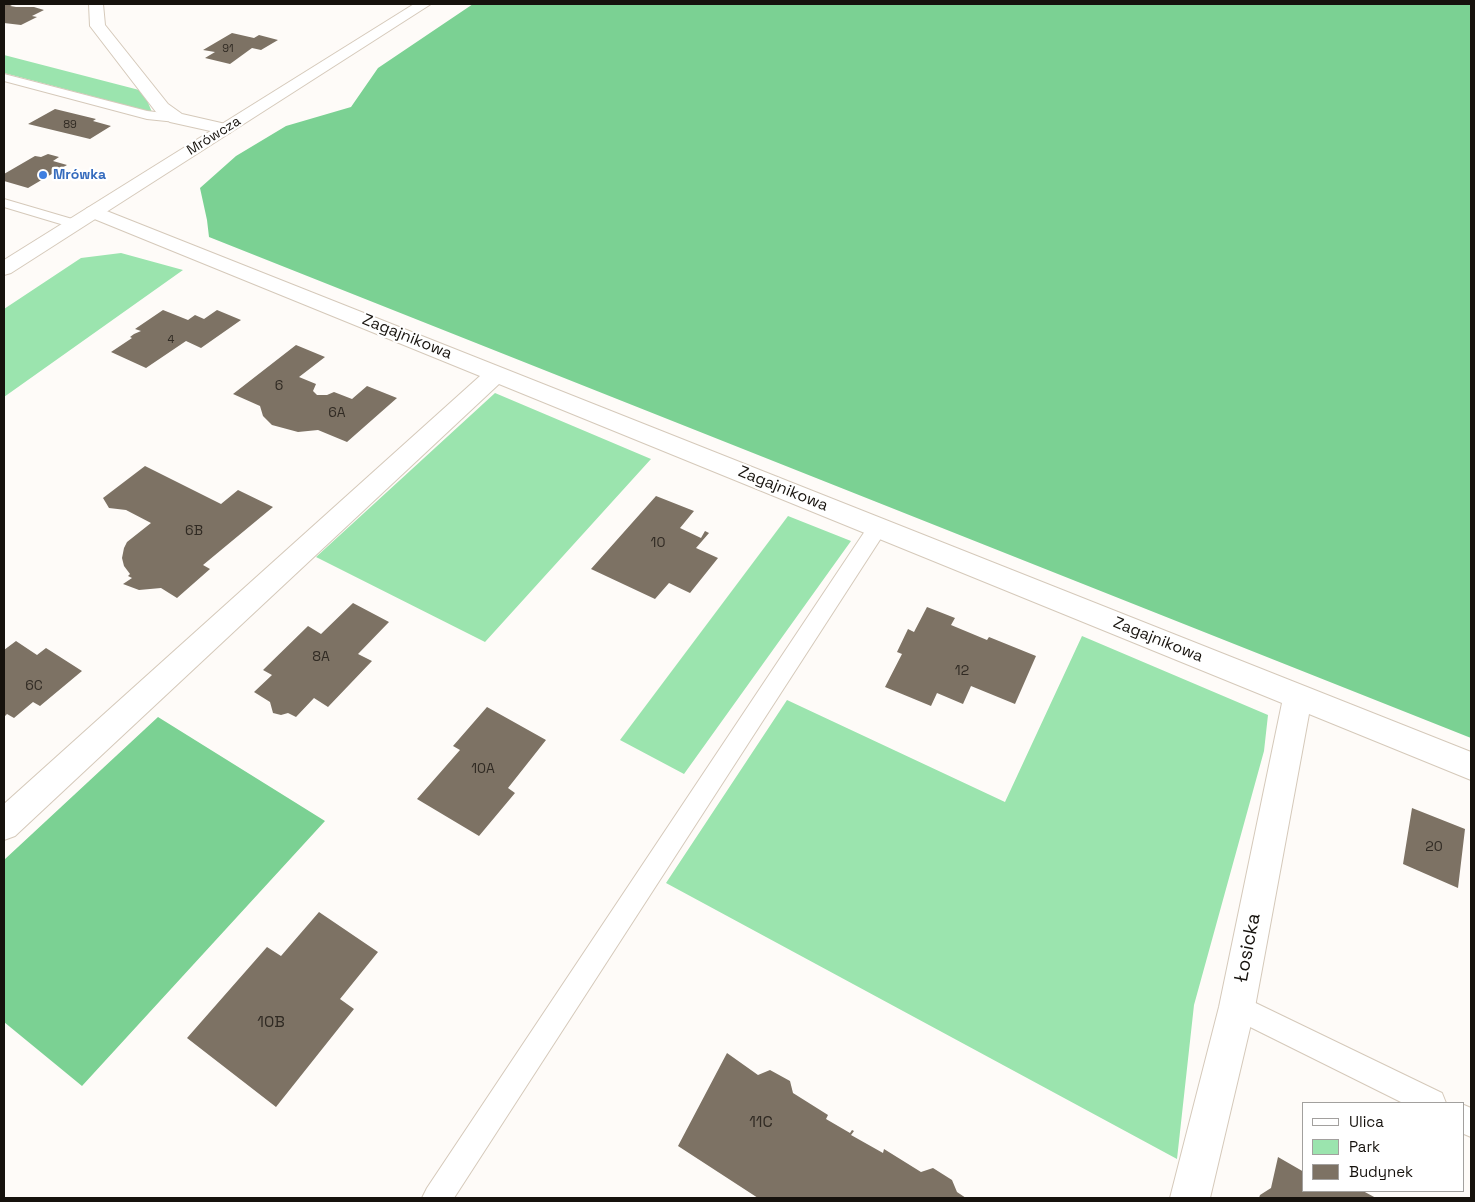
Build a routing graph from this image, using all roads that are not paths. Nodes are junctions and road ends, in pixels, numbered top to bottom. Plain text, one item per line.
1 (96, 4) edge
2 (424, 4) edge
3 (4, 77) edge
4 (176, 118) junction
5 (224, 129) junction
6 (4, 203) edge
7 (84, 218) junction
8 (4, 268) edge
9 (497, 373) junction
10 (878, 527) junction
11 (1298, 696) junction
12 (1471, 766) edge
13 (4, 825) edge
14 (1237, 1007) junction
15 (1430, 1102) edge
16 (436, 1198) edge
17 (1190, 1198) edge

1 - 4 street
2 - 5 street, Mrówcza
3 - 4 lane
4 - 5 street
5 - 7 street, Mrówcza
6 - 7 lane
7 - 8 street, Mrówcza
7 - 9 street, Zagajnikowa
9 - 10 street, Zagajnikowa
9 - 13 street
10 - 11 street, Zagajnikowa
10 - 16 lane
11 - 12 street, Zagajnikowa
11 - 14 street, Łosicka
14 - 15 lane
14 - 17 street, Łosicka

